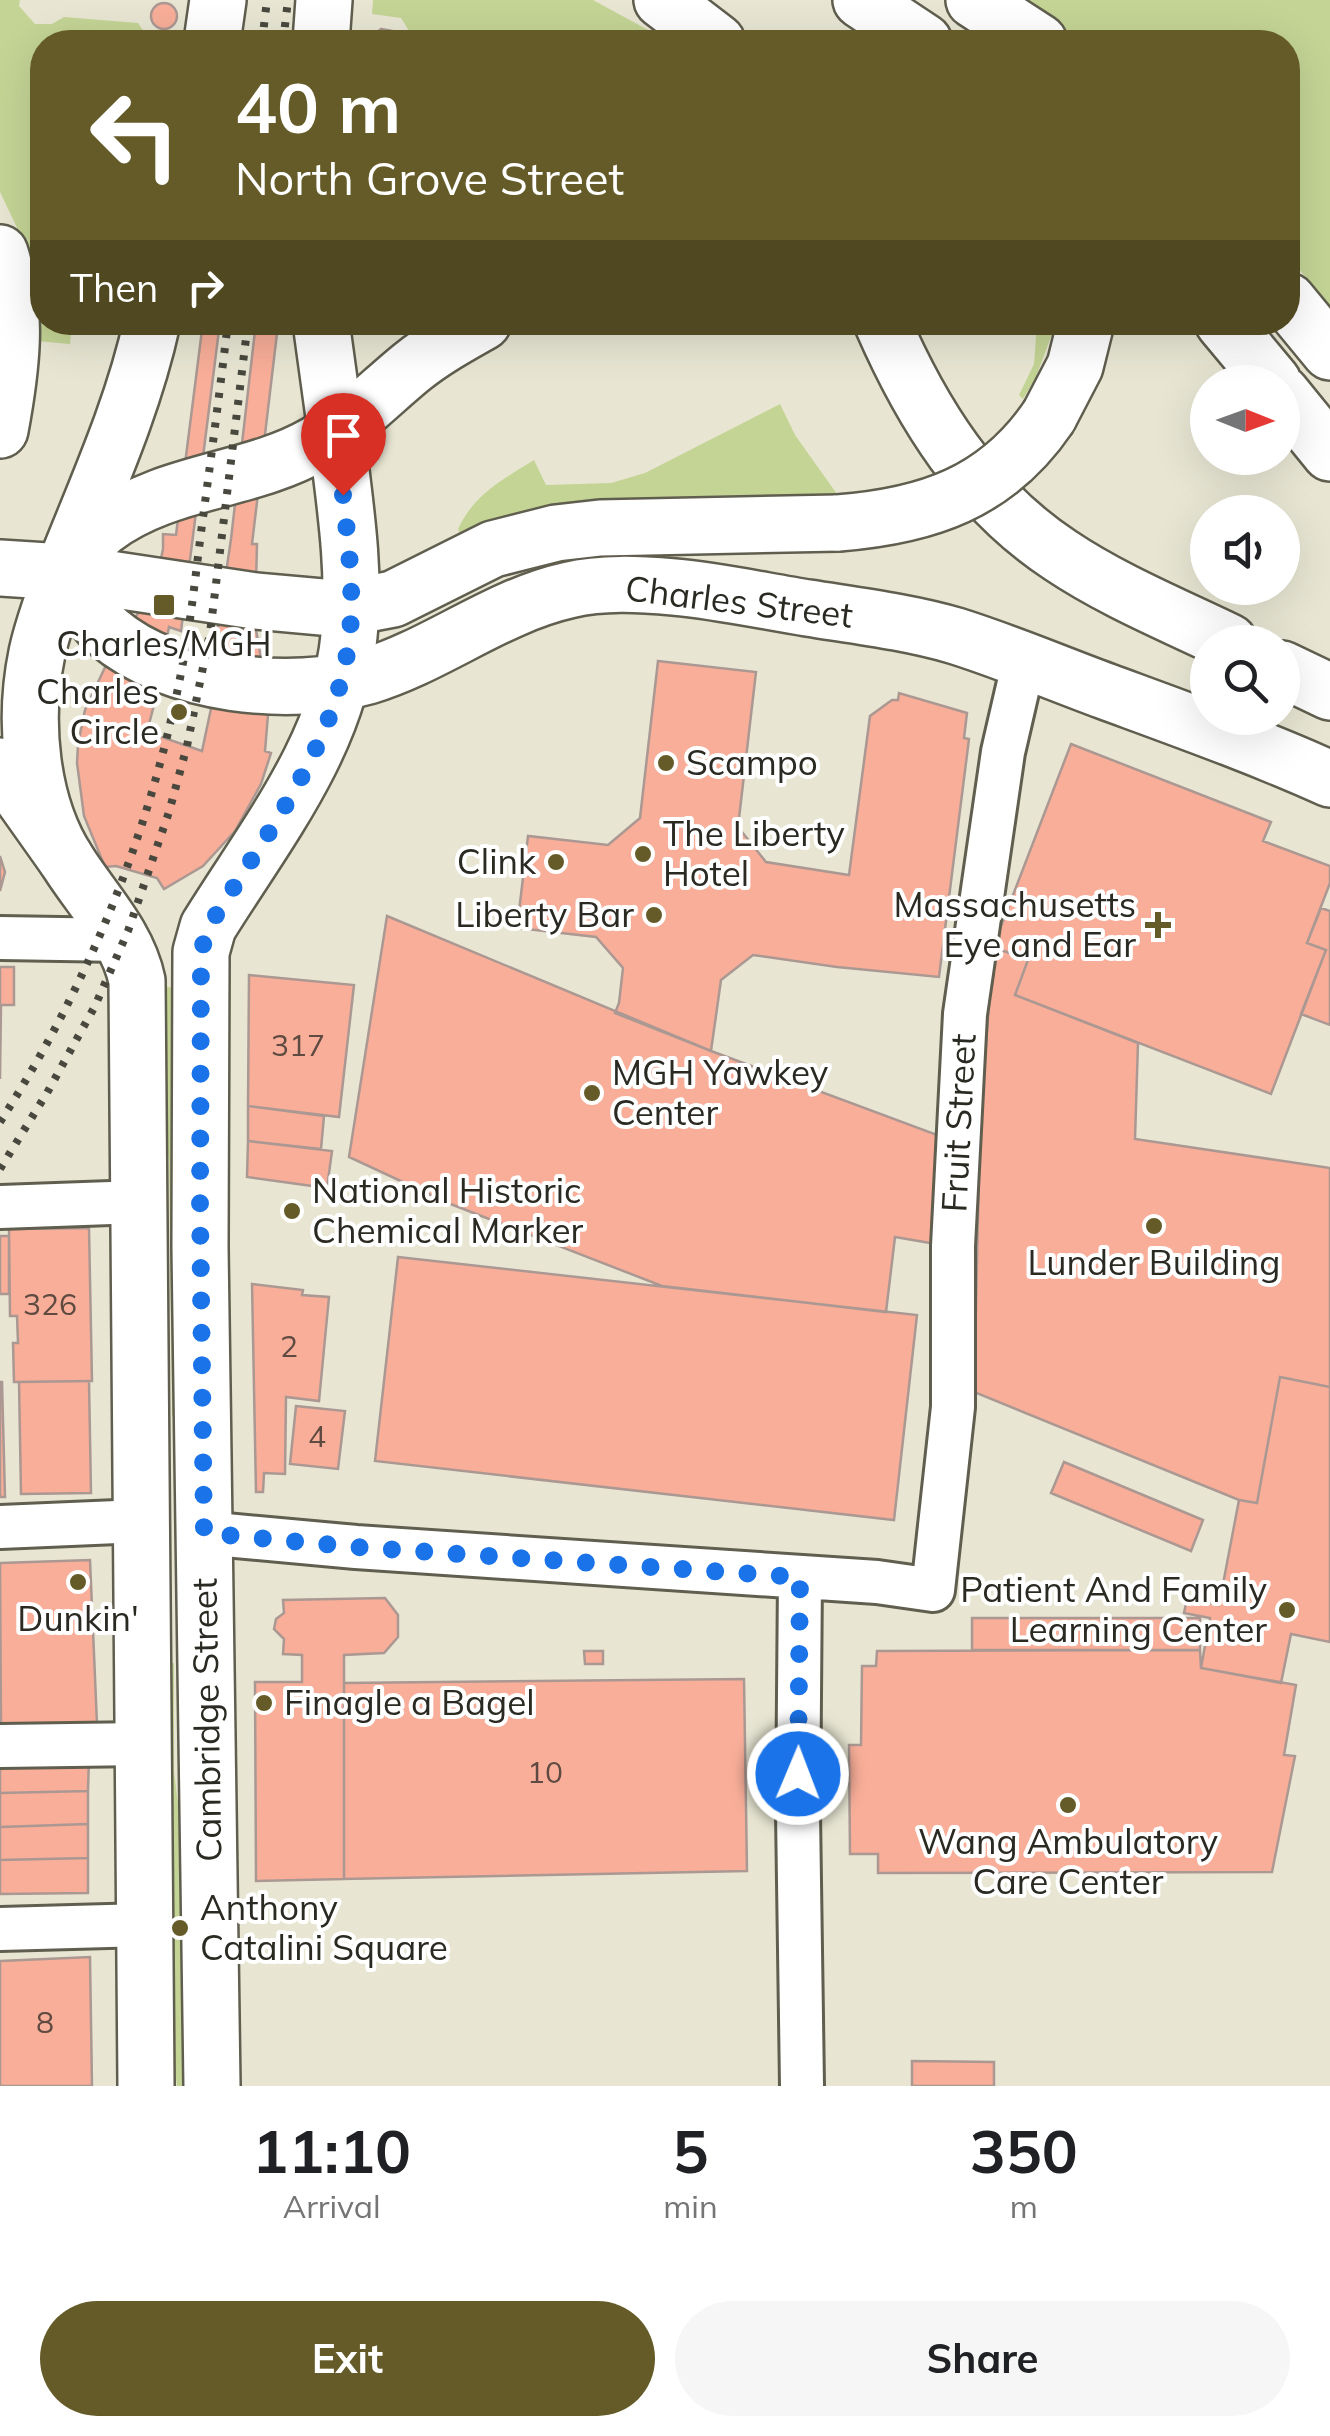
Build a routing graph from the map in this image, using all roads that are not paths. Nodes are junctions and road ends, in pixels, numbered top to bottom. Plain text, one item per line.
1 (218, 0) edge
2 (324, 0) edge
3 (662, 0) edge
4 (860, 0) edge
5 (974, 0) edge
6 (214, 30) edge
7 (322, 30) edge
8 (701, 30) edge
9 (906, 30) edge
10 (1020, 30) edge
11 (0, 253) edge
12 (1300, 316) edge
13 (149, 335) edge
14 (324, 335) edge
15 (461, 335) edge
16 (888, 335) edge
17 (1083, 335) edge
18 (1234, 335) edge
19 (1330, 352) edge
20 (1259, 365) edge
21 (1300, 416) edge
22 (0, 430) edge
23 (336, 431) junction
24 (1330, 454) edge
25 (0, 568) edge
26 (63, 572) junction
27 (351, 607) junction
28 (1194, 625) edge
29 (1024, 661) junction
30 (1300, 678) edge
31 (340, 682) junction
32 (1330, 692) edge
33 (0, 766) edge
34 (1330, 779) edge
35 (66, 859) junction
36 (214, 916) junction
37 (0, 938) edge
38 (121, 940) junction
39 (139, 1202) junction
40 (0, 1207) edge
41 (141, 1521) junction
42 (0, 1527) edge
43 (204, 1533) junction
44 (800, 1577) junction
45 (143, 1744) junction
46 (0, 1746) edge
47 (144, 1924) junction
48 (0, 1929) edge
49 (146, 2086) edge
50 (212, 2086) edge
51 (802, 2086) edge

1 - 6 main road
2 - 7 main road
3 - 8 main road
4 - 9 main road
5 - 10 main road
11 - 22 main road
12 - 19 main road
13 - 26 main road, Cambridge Street
14 - 23 main road, Cambridge Street
15 - 23 main road
16 - 28 main road
17 - 27 main road, bridge
18 - 20 main road
21 - 24 main road
23 - 26 main road
23 - 27 main road, Cambridge Street
25 - 26 main road
26 - 27 main road
26 - 31 main road, Charles Street
26 - 35 main road, Cambridge Street
27 - 31 main road, Cambridge Street
29 - 31 main road, Charles Street
29 - 34 main road, Charles Street
29 - 44 street, Fruit Street
30 - 32 main road
31 - 36 main road, Cambridge Street
33 - 35 main road
35 - 38 main road, Cambridge Street
36 - 38 main road
36 - 43 main road, Cambridge Street
37 - 38 street
38 - 39 main road, Cambridge Street
39 - 40 street
39 - 41 main road, Cambridge Street
41 - 42 street
41 - 43 main road
41 - 45 main road, Cambridge Street
43 - 44 street
43 - 50 main road, Cambridge Street
44 - 51 street
45 - 46 street
45 - 47 main road, Cambridge Street
47 - 48 street
47 - 49 main road, Cambridge Street

